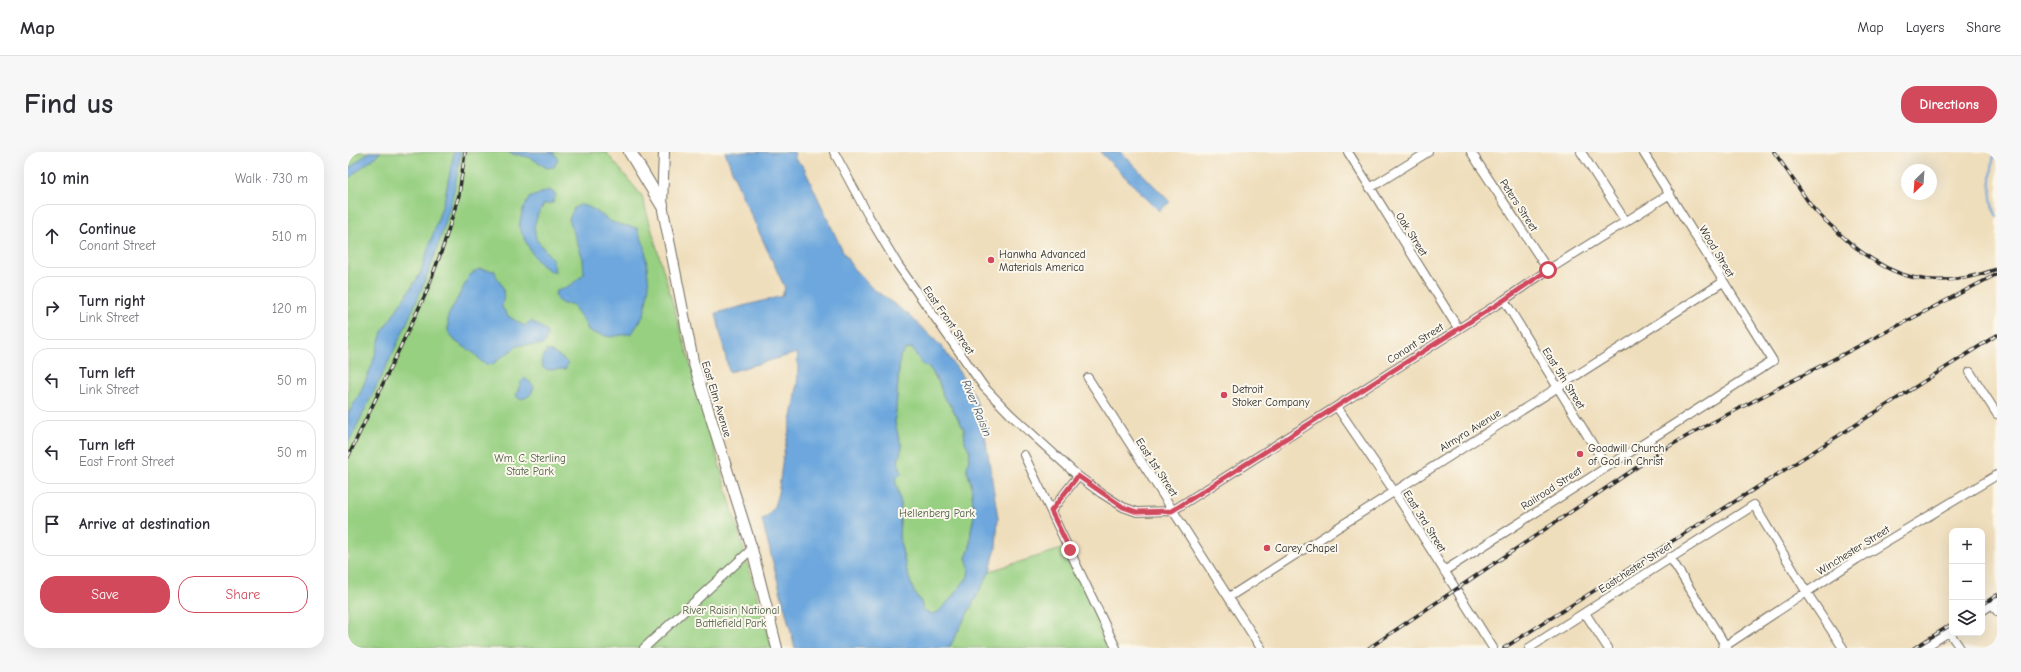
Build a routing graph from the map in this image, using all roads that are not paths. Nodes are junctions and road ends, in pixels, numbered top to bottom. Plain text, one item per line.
1 (630, 152) edge
2 (664, 152) edge
3 (834, 152) edge
4 (1348, 152) edge
5 (1428, 152) edge
6 (1471, 152) edge
7 (1581, 152) edge
8 (1643, 152) edge
9 (1370, 188) junction
10 (1670, 194) junction
11 (662, 205) junction
12 (1626, 222) junction
13 (1548, 270) junction
14 (1723, 282) junction
15 (1504, 300) junction
16 (1458, 328) junction
17 (1773, 361) joint
18 (1970, 372) dead end
19 (1088, 378) dead end
20 (1557, 388) junction
21 (1337, 407) junction
22 (1997, 414) edge
23 (1024, 455) dead end
24 (1606, 466) junction
25 (1997, 475) edge
26 (1078, 476) junction
27 (1394, 491) junction
28 (1051, 511) junction
29 (1172, 511) junction
30 (752, 549) junction
31 (1670, 557) junction
32 (1444, 571) junction
33 (1807, 593) junction
34 (1229, 597) junction
35 (1996, 605) edge
36 (1985, 610) edge
37 (1585, 613) junction
38 (1949, 632) edge
39 (1953, 636) edge
40 (1725, 647) edge
41 (644, 648) edge
42 (777, 648) edge
43 (1116, 648) edge
44 (1261, 648) edge
45 (1493, 648) edge
46 (1529, 648) edge
47 (1608, 648) edge
48 (1843, 648) edge
49 (1923, 648) edge
50 (1960, 648) edge

1 - 11 highway
2 - 11 main road, East Elm Avenue
3 - 26 street, East Front Street
4 - 9 street, Oak Street
5 - 9 street
6 - 13 street, Peters Street
7 - 12 street
8 - 10 street, Wood Street
9 - 16 street, Oak Street
10 - 12 street, Conant Street
10 - 14 street, Wood Street
11 - 30 main road, East Elm Avenue
12 - 13 street, Conant Street
13 - 15 street, Conant Street
14 - 17 street, Wood Street
14 - 20 street, Almyra Avenue
15 - 16 street, Conant Street
15 - 20 street, East 5th Street
16 - 21 street, Conant Street
17 - 24 street, Railroad Street
18 - 22 street
19 - 29 street, East 1st Street
20 - 24 street, East 5th Street
20 - 27 street, Almyra Avenue
21 - 27 street, East 3rd Street
21 - 29 street, Conant Street
23 - 28 street
24 - 32 street, Railroad Street
25 - 33 street, Winchester Street
26 - 28 street
26 - 29 street, East Front Street
27 - 32 street, East 3rd Street
27 - 34 street, Almyra Avenue
28 - 43 street
29 - 34 street, East 1st Street
30 - 41 street
30 - 42 main road, East Elm Avenue
31 - 33 street, Eastchester Street
31 - 37 street, Eastchester Street
31 - 40 street
32 - 45 street, East 3rd Street
33 - 40 street, Winchester Street
33 - 48 street
34 - 44 street, East 1st Street
35 - 36 street
37 - 46 street, Eastchester Street
37 - 47 street
38 - 49 street
39 - 50 street

